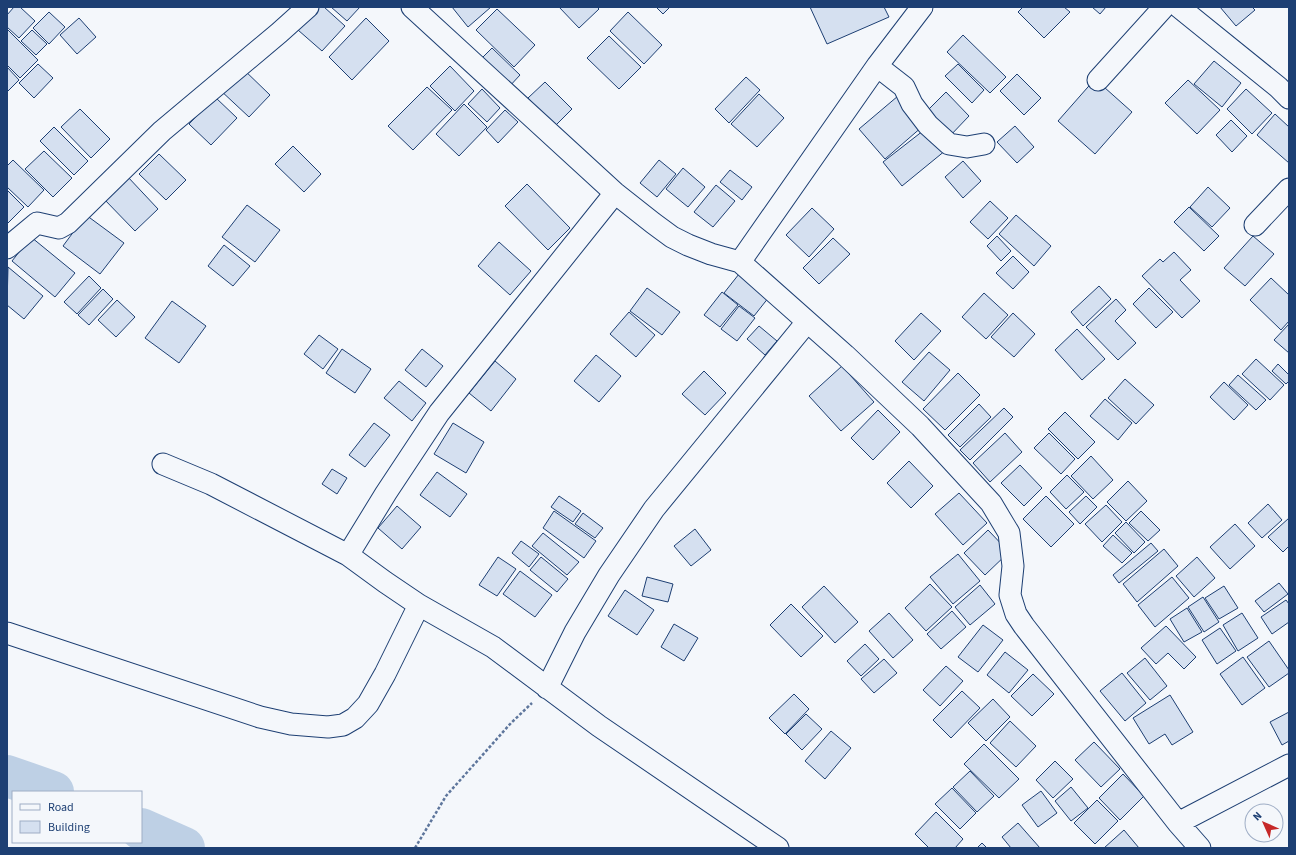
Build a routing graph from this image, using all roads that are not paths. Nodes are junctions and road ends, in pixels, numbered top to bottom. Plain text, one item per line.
1 (308, 7) edge
2 (412, 7) edge
3 (922, 7) edge
4 (1164, 7) edge
5 (1179, 7) edge
6 (877, 66) junction
7 (1098, 80) dead end
8 (1289, 98) edge
9 (984, 144) dead end
10 (1289, 189) edge
11 (615, 193) junction
12 (1255, 225) dead end
13 (7, 248) edge
14 (740, 262) junction
15 (807, 322) junction
16 (163, 464) dead end
17 (348, 555) junction
18 (420, 605) junction
19 (7, 633) edge
20 (547, 688) junction
21 (1289, 765) edge
22 (1178, 823) junction
23 (778, 848) edge
24 (1200, 848) edge

1 - 13 street
2 - 11 street
3 - 6 street
4 - 7 street
5 - 8 street
6 - 9 street
6 - 14 street
10 - 12 street
11 - 14 street
11 - 17 street
14 - 15 street
15 - 20 street
15 - 22 street
16 - 17 street
17 - 18 street
18 - 19 street
18 - 20 street
20 - 23 street
21 - 22 street
22 - 24 street

